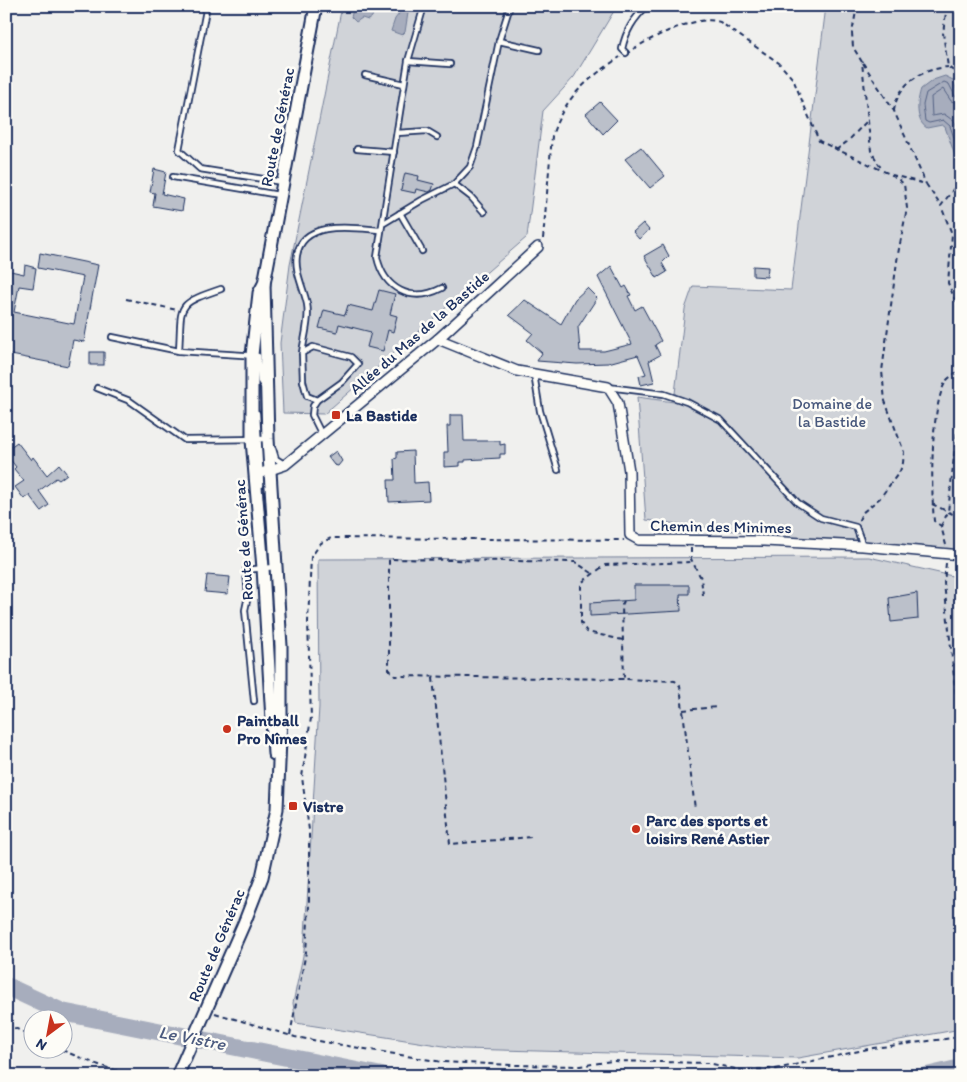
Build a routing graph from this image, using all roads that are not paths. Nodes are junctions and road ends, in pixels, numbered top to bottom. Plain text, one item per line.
1 (316, 6) edge
2 (424, 6) edge
3 (510, 6) edge
4 (647, 6) edge
5 (206, 10) dead end
6 (499, 42) junction
7 (539, 50) dead end
8 (626, 54) road end
9 (408, 61) junction
10 (450, 64) dead end
11 (365, 75) dead end
12 (404, 84) junction
13 (397, 133) junction
14 (437, 137) dead end
15 (357, 149) dead end
16 (394, 152) junction
17 (173, 178) dead end
18 (283, 182) junction
19 (454, 184) junction
20 (281, 195) junction
21 (484, 212) dead end
22 (400, 213) junction
23 (384, 223) junction
24 (380, 230) junction
25 (538, 247) road end
26 (422, 251) dead end
27 (264, 284) junction
28 (442, 288) dead end
29 (221, 289) dead end
30 (265, 324) junction
31 (112, 337) dead end
32 (438, 339) junction
33 (179, 351) junction
34 (302, 353) junction
35 (252, 355) junction
36 (534, 374) junction
37 (608, 387) junction
38 (97, 388) dead end
39 (268, 395) junction
40 (316, 400) junction
41 (322, 435) junction
42 (260, 439) junction
43 (285, 465) junction
44 (558, 470) dead end
45 (265, 472) junction
46 (258, 529) junction
47 (863, 546) junction
48 (961, 555) edge
49 (271, 568) junction
50 (254, 701) dead end
51 (277, 795) junction
52 (178, 1074) edge

1 - 18 street, Route de Générac
2 - 9 lane
3 - 6 lane
4 - 8 lane
5 - 18 lane
6 - 7 lane
6 - 19 lane
9 - 10 lane
9 - 12 lane
11 - 12 lane
12 - 13 lane
13 - 14 lane
13 - 16 lane
15 - 16 lane
16 - 23 lane
17 - 20 lane
18 - 20 street, Route de Générac
19 - 21 lane
19 - 22 lane
20 - 27 street, Route de Générac
22 - 23 lane
22 - 26 lane
23 - 24 lane
24 - 28 lane
24 - 34 lane
25 - 32 street, Allée du Mas de la Bastide
27 - 30 street, Route de Générac
27 - 35 street, Route de Générac
29 - 33 lane
30 - 39 street, Route de Générac
30 - 43 lane
31 - 33 lane
32 - 36 street
32 - 41 street, Allée du Mas de la Bastide
33 - 35 lane
34 - 40 lane
34 - 40 lane
35 - 39 lane
35 - 42 street, Route de Générac
36 - 37 street
36 - 44 lane
37 - 47 lane
37 - 47 street, Chemin des Minimes
38 - 42 lane
39 - 42 street, Route de Générac
40 - 41 lane
41 - 43 street, Allée du Mas de la Bastide
42 - 45 street, Route de Générac
42 - 46 street, Route de Générac
43 - 45 street, Allée du Mas de la Bastide
45 - 46 lane
45 - 49 street, Route de Générac
46 - 49 street, Route de Générac
47 - 48 street, Chemin des Minimes
49 - 50 lane
49 - 51 street, Route de Générac
49 - 51 street, Route de Générac
51 - 52 street, Route de Générac

